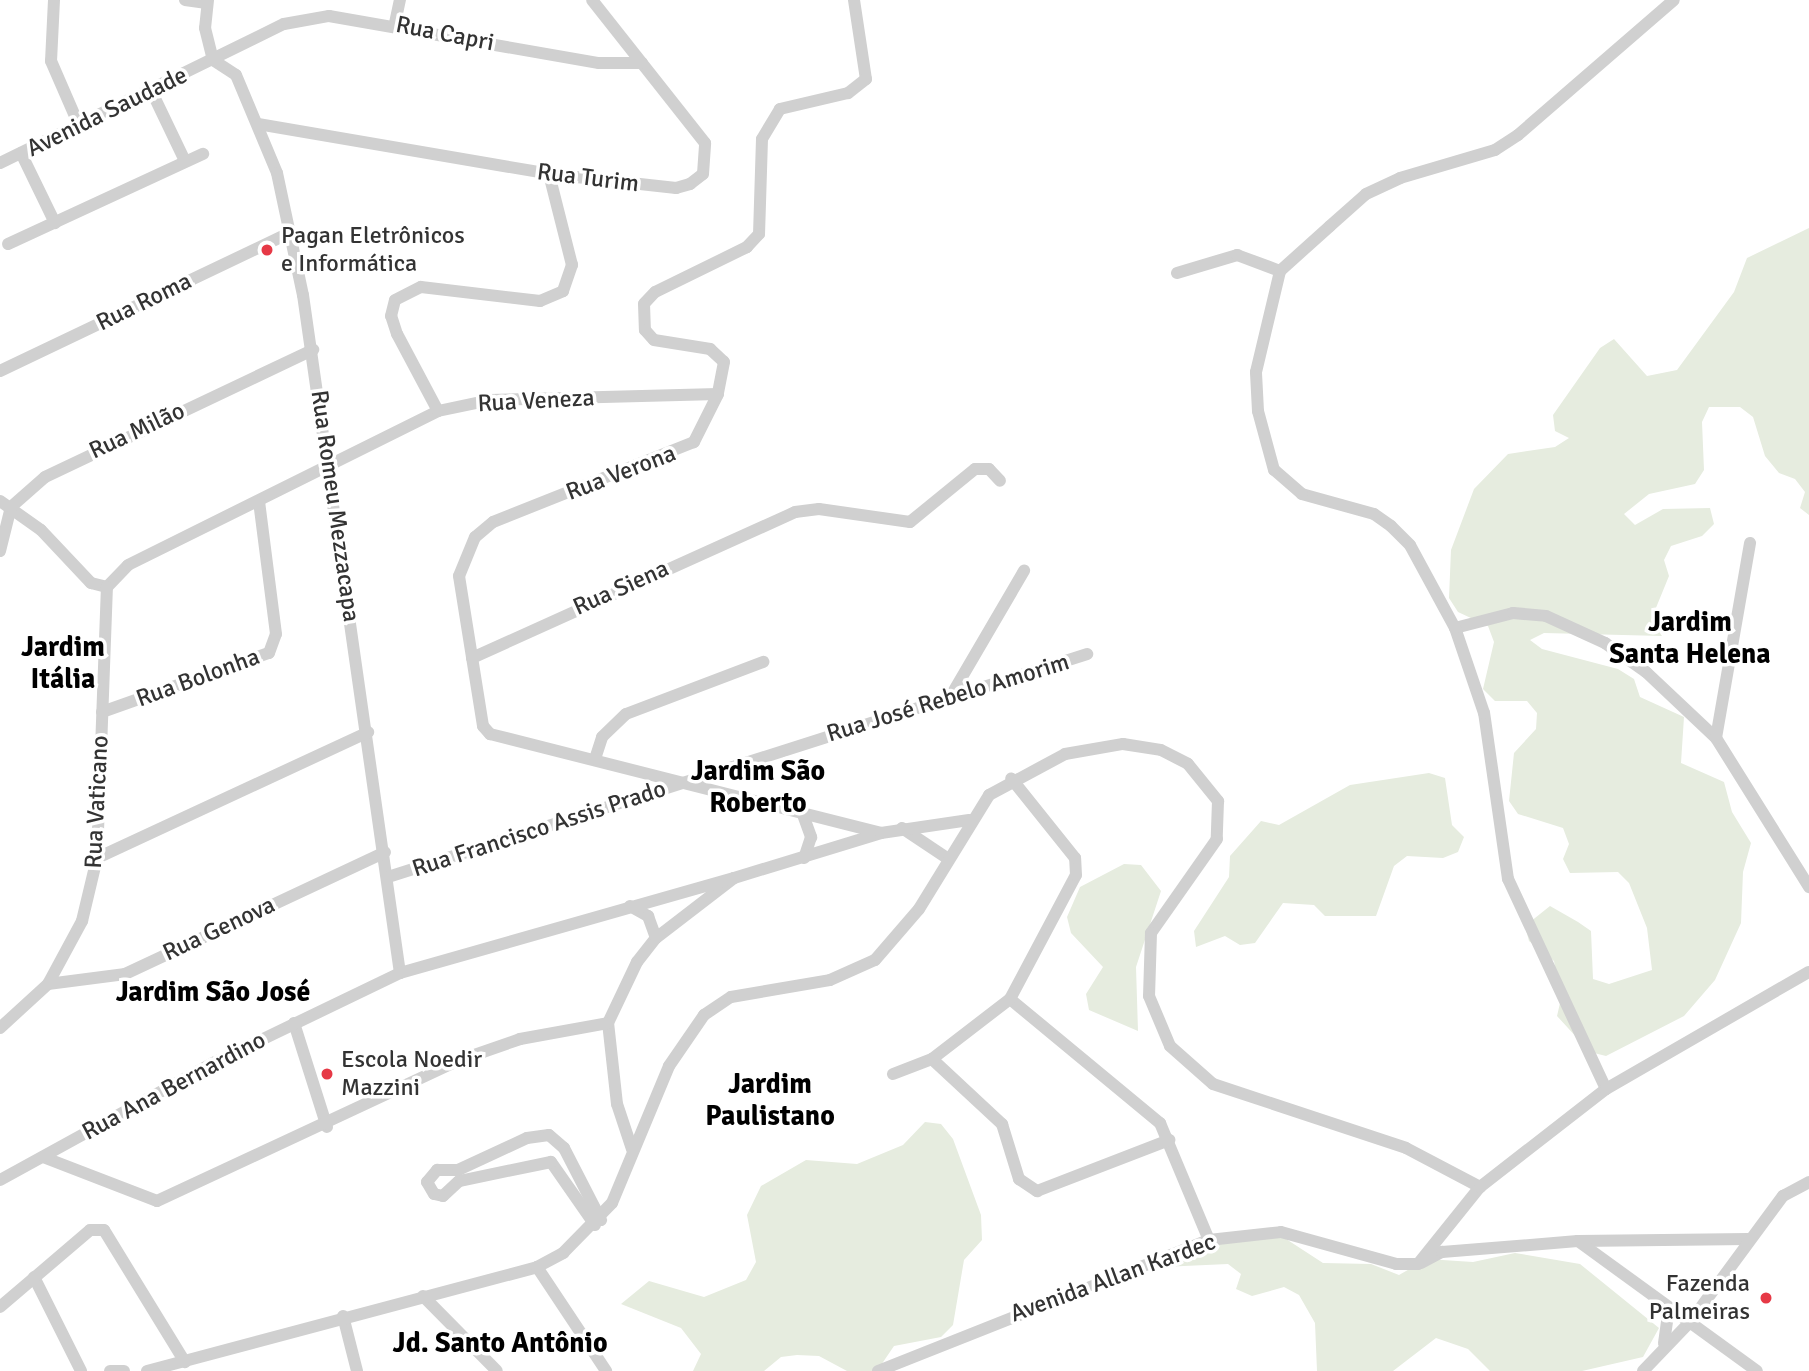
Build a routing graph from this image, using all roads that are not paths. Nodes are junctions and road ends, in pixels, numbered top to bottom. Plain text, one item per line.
1 (54, 0) edge
2 (185, 0) edge
3 (400, 0) edge
4 (592, 0) edge
5 (854, 0) edge
6 (1674, 0) edge
7 (208, 1) edge
8 (394, 23) junction
9 (214, 60) junction
10 (642, 62) junction
11 (151, 90) junction
12 (78, 123) junction
13 (258, 124) junction
14 (21, 153) junction
15 (204, 154) dead end
16 (186, 161) junction
17 (0, 163) edge
18 (549, 174) junction
19 (55, 223) junction
20 (289, 233) junction
21 (8, 244) dead end
22 (1280, 271) junction
23 (1177, 273) dead end
24 (313, 350) junction
25 (0, 370) edge
26 (718, 394) junction
27 (438, 411) junction
28 (329, 467) junction
29 (1000, 481) dead end
30 (260, 502) junction
31 (6, 504) edge
32 (1750, 543) dead end
33 (0, 551) edge
34 (1024, 571) dead end
35 (107, 587) junction
36 (1455, 628) junction
37 (1087, 654) dead end
38 (472, 658) junction
39 (763, 662) dead end
40 (952, 694) junction
41 (102, 712) junction
42 (368, 732) junction
43 (1716, 738) junction
44 (595, 759) junction
45 (1011, 778) junction
46 (690, 782) junction
47 (802, 812) junction
48 (969, 820) junction
49 (902, 828) junction
50 (881, 833) junction
51 (384, 852) junction
52 (97, 858) junction
53 (804, 858) junction
54 (947, 858) junction
55 (388, 877) junction
56 (734, 877) junction
57 (1809, 887) edge
58 (684, 888) junction
59 (630, 906) junction
60 (693, 906) junction
61 (656, 938) junction
62 (1809, 972) edge
63 (400, 974) junction
64 (47, 984) junction
65 (1010, 999) junction
66 (294, 1023) junction
67 (608, 1023) junction
68 (0, 1028) edge
69 (932, 1059) junction
70 (893, 1074) dead end
71 (1606, 1089) junction
72 (327, 1127) junction
73 (1168, 1140) junction
74 (564, 1148) junction
75 (632, 1149) junction
76 (43, 1157) junction
77 (551, 1162) junction
78 (0, 1180) edge
79 (1809, 1182) edge
80 (1480, 1187) junction
81 (598, 1223) junction
82 (1748, 1239) junction
83 (1209, 1240) junction
84 (1578, 1241) junction
85 (1418, 1264) junction
86 (537, 1267) junction
87 (34, 1278) junction
88 (423, 1296) junction
89 (0, 1307) edge
90 (1670, 1307) junction
91 (343, 1316) junction
92 (1690, 1322) junction
93 (1664, 1343) junction
94 (185, 1362) junction
95 (81, 1371) edge
96 (109, 1371) edge
97 (124, 1371) edge
98 (147, 1371) edge
99 (357, 1371) edge
100 (497, 1371) edge
101 (606, 1371) edge
102 (878, 1371) edge
103 (1643, 1371) edge
104 (1756, 1371) edge

1 - 12 street
2 - 7 street
3 - 8 street
4 - 10 street, Rua Turim
5 - 26 street, Rua Verona
6 - 22 street
7 - 9 street
8 - 9 street, Rua Capri
8 - 10 street, Rua Capri
9 - 11 street, Avenida Saudade
9 - 13 street, Rua Romeu Mezzacapa
10 - 18 street, Rua Turim
11 - 12 street, Avenida Saudade
11 - 16 street
12 - 14 street, Avenida Saudade
13 - 18 street, Rua Turim
13 - 20 street, Rua Romeu Mezzacapa
14 - 17 street, Avenida Saudade
14 - 19 street
15 - 16 street
16 - 19 street
18 - 27 street
19 - 21 street
20 - 24 street, Rua Romeu Mezzacapa
20 - 25 street, Rua Roma
22 - 23 street
22 - 36 street
24 - 28 street, Rua Romeu Mezzacapa
24 - 31 street, Rua Milão
26 - 27 street, Rua Veneza
26 - 38 street, Rua Verona
27 - 28 street, Rua Veneza
28 - 30 street, Rua Veneza
28 - 42 street, Rua Romeu Mezzacapa
29 - 38 street, Rua Siena
30 - 35 street, Rua Veneza
30 - 41 street, Rua Bolonha
31 - 33 street
31 - 35 street
32 - 43 street
34 - 40 street
35 - 41 street, Rua Vaticano
36 - 43 street
36 - 71 street
37 - 40 street, Rua José Rebelo Amorim
38 - 44 street, Rua Verona
39 - 44 street
40 - 46 street, Rua José Rebelo Amorim
41 - 52 street, Rua Vaticano
42 - 51 street, Rua Romeu Mezzacapa
42 - 52 street
43 - 57 street
44 - 46 street
45 - 48 street
45 - 65 street
45 - 80 street
46 - 47 street
46 - 55 street, Rua Francisco Assis Prado
47 - 50 street
47 - 53 street
48 - 49 street, Rua Ana Bernardino
48 - 54 street
49 - 50 street, Rua Ana Bernardino
49 - 54 street
50 - 53 street, Rua Ana Bernardino
51 - 55 street, Rua Romeu Mezzacapa
51 - 64 street, Rua Genova
52 - 64 street, Rua Vaticano
53 - 56 street, Rua Ana Bernardino
54 - 75 street
55 - 63 street, Rua Romeu Mezzacapa
56 - 58 street, Rua Ana Bernardino
56 - 60 street
58 - 59 street, Rua Ana Bernardino
58 - 60 street
59 - 61 street
59 - 63 street, Rua Ana Bernardino
60 - 61 street
61 - 67 street
62 - 71 street
63 - 66 street, Rua Ana Bernardino
64 - 68 street, Rua Vaticano
65 - 69 street
65 - 73 street
66 - 72 street
66 - 76 street, Rua Ana Bernardino
67 - 72 street
67 - 75 street
69 - 70 street
69 - 73 street
71 - 80 street
72 - 76 street
73 - 83 street
74 - 77 street
74 - 77 street
74 - 81 street
75 - 81 street
76 - 78 street, Rua Ana Bernardino
77 - 81 street
79 - 82 street
80 - 85 street
81 - 86 street
82 - 84 street
82 - 92 street
83 - 85 street, Avenida Allan Kardec
83 - 102 street, Avenida Allan Kardec
84 - 85 street
84 - 90 street
86 - 88 street
86 - 101 street
87 - 89 street
87 - 94 street
87 - 95 street
88 - 91 street
88 - 100 street
90 - 92 street
90 - 93 street
91 - 94 street
91 - 99 street
92 - 93 street
92 - 104 street
93 - 103 street
94 - 98 street
96 - 97 street

